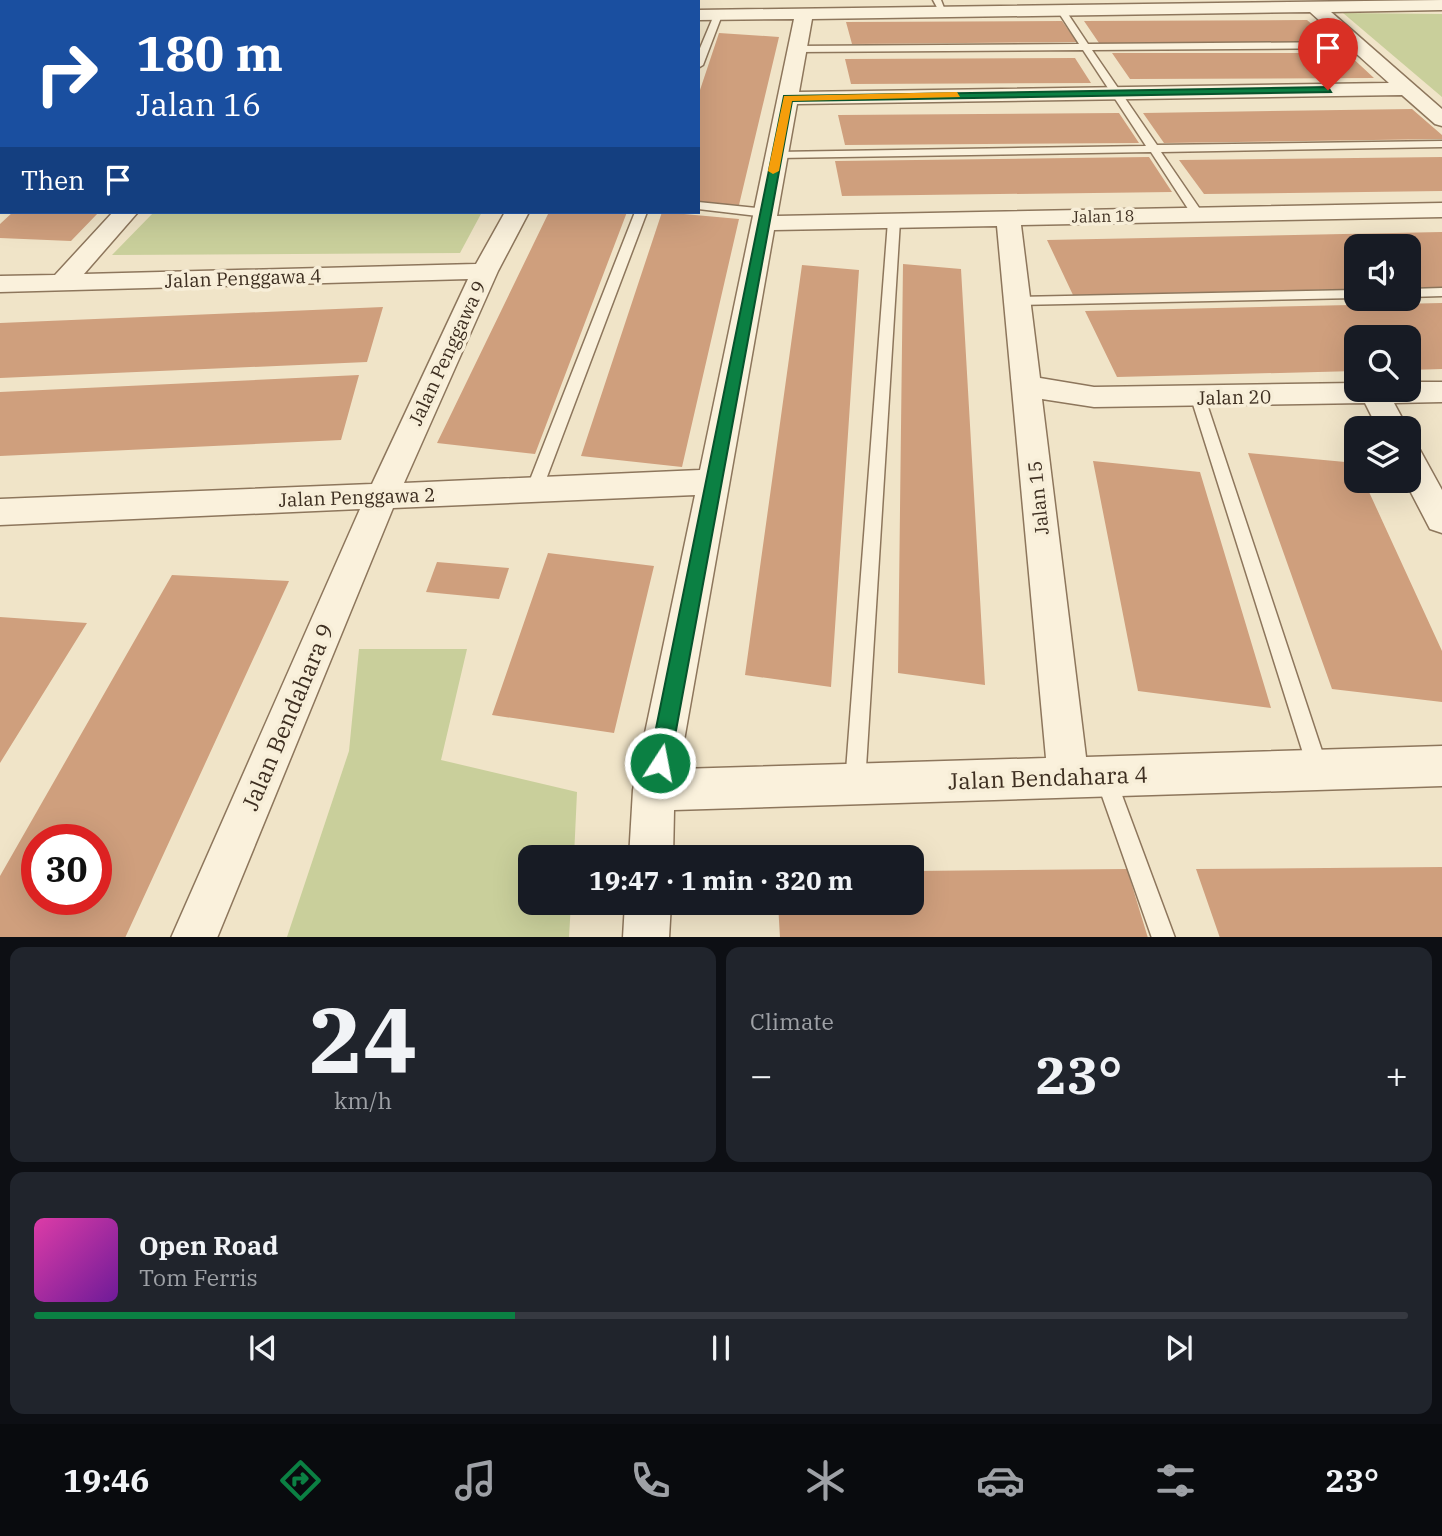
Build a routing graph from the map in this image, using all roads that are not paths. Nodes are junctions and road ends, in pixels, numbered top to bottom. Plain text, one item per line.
1 (1034, 5) edge
2 (1442, 5) edge
3 (940, 6) edge
4 (1314, 6) junction
5 (1061, 10) junction
6 (804, 13) junction
7 (700, 15) edge
8 (718, 15) junction
9 (1354, 45) junction
10 (1086, 48) junction
11 (797, 49) junction
12 (700, 60) edge
13 (1407, 89) junction
14 (1117, 93) junction
15 (788, 98) junction
16 (1442, 120) edge
17 (1442, 144) edge
18 (1154, 149) junction
19 (776, 155) junction
20 (700, 205) edge
21 (1442, 210) edge
22 (124, 214) edge
23 (516, 214) edge
24 (640, 214) edge
25 (1198, 215) junction
26 (764, 218) junction
27 (1008, 218) junction
28 (894, 221) junction
29 (485, 271) junction
30 (62, 283) junction
31 (0, 285) edge
32 (1442, 292) edge
33 (1421, 293) edge
34 (1344, 294) edge
35 (1017, 301) junction
36 (1026, 386) junction
37 (1421, 392) edge
38 (1442, 392) edge
39 (1344, 394) edge
40 (1198, 398) junction
41 (1421, 481) edge
42 (714, 482) junction
43 (534, 490) junction
44 (382, 496) junction
45 (0, 512) edge
46 (1442, 520) edge
47 (1442, 765) edge
48 (1318, 769) junction
49 (1086, 776) junction
50 (855, 784) junction
51 (654, 790) junction
52 (652, 845) edge
53 (647, 915) edge
54 (194, 937) edge
55 (646, 937) edge
56 (1164, 937) edge

1 - 3 street
1 - 5 street
2 - 4 street
3 - 6 street
4 - 5 street
4 - 9 street
5 - 10 lane
6 - 8 street
6 - 11 street
7 - 8 street
8 - 12 lane
9 - 10 lane
9 - 13 street
10 - 11 lane
10 - 14 lane
11 - 15 street
13 - 14 street
13 - 16 street
14 - 15 street
14 - 18 lane
15 - 19 street
17 - 18 lane
18 - 19 lane
18 - 25 lane
19 - 26 street
20 - 26 lane
21 - 25 street, Jalan 18
22 - 30 street
23 - 29 street, Jalan Penggawa 9
24 - 43 lane
25 - 27 street, Jalan 18
26 - 28 street, Jalan 18
26 - 42 street
27 - 28 street, Jalan 18
27 - 35 street, Jalan 15
28 - 50 lane
29 - 30 street, Jalan Penggawa 4
29 - 44 street, Jalan Penggawa 9
30 - 31 street, Jalan Penggawa 4
32 - 33 lane
34 - 35 lane
35 - 36 street, Jalan 15
36 - 40 street, Jalan 20
36 - 49 street, Jalan 15
37 - 38 street, Jalan 20
39 - 40 street, Jalan 20
40 - 48 lane
41 - 46 street
42 - 43 street, Jalan Penggawa 2
42 - 51 street
43 - 44 street, Jalan Penggawa 2
44 - 45 street, Jalan Penggawa 2
44 - 54 street, Jalan Bendahara 9
47 - 48 street, Jalan Bendahara 4
48 - 49 street, Jalan Bendahara 4
49 - 50 street, Jalan Bendahara 4
49 - 56 lane
50 - 51 street, Jalan Bendahara 4
51 - 52 street
53 - 55 street

